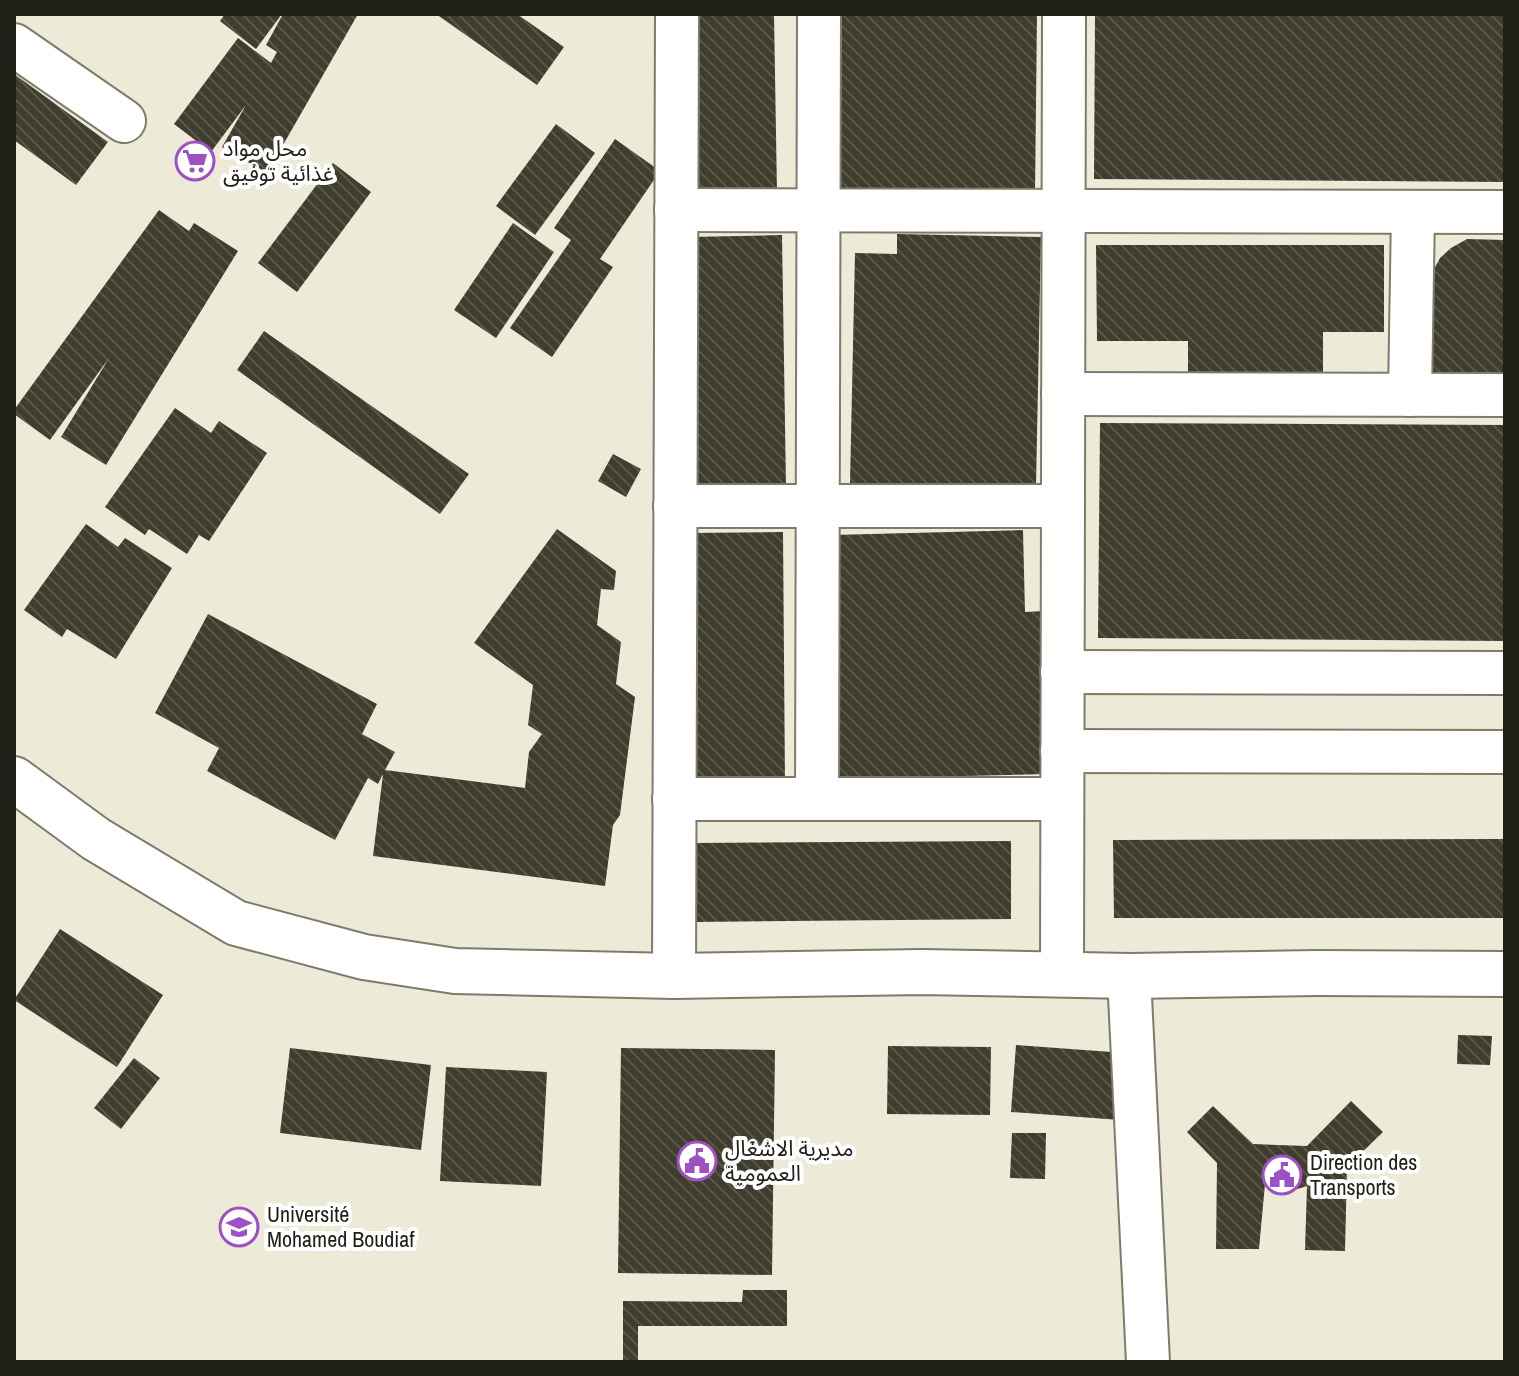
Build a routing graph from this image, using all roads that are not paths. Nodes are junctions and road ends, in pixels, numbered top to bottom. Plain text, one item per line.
1 (677, 14) edge
2 (819, 14) edge
3 (1064, 14) edge
4 (14, 45) edge
5 (124, 121) dead end
6 (676, 210) junction
7 (819, 211) junction
8 (1064, 211) junction
9 (1413, 212) junction
10 (1505, 212) edge
11 (1063, 394) junction
12 (1410, 395) junction
13 (1505, 395) edge
14 (675, 506) junction
15 (818, 506) junction
16 (1063, 506) junction
17 (1062, 672) junction
18 (1505, 673) edge
19 (1062, 751) junction
20 (1505, 752) edge
21 (14, 779) edge
22 (674, 799) junction
23 (817, 799) junction
24 (1062, 799) junction
25 (1505, 974) edge
26 (1062, 975) junction
27 (674, 976) junction
28 (1129, 976) junction
29 (1148, 1362) edge

1 - 6 street
2 - 7 street
3 - 8 street
4 - 5 street
6 - 7 street
6 - 14 street
7 - 8 street
7 - 15 street
8 - 9 street
8 - 11 street
9 - 10 street
9 - 12 street
11 - 12 street
11 - 16 street
12 - 13 street
14 - 15 street
14 - 22 street
15 - 16 street
15 - 23 street
16 - 17 street
17 - 18 street
17 - 19 street
19 - 20 street
19 - 24 street
21 - 27 main road
22 - 23 street
22 - 27 street
23 - 24 street
24 - 26 street
25 - 28 main road
26 - 27 main road
26 - 28 main road
28 - 29 street

